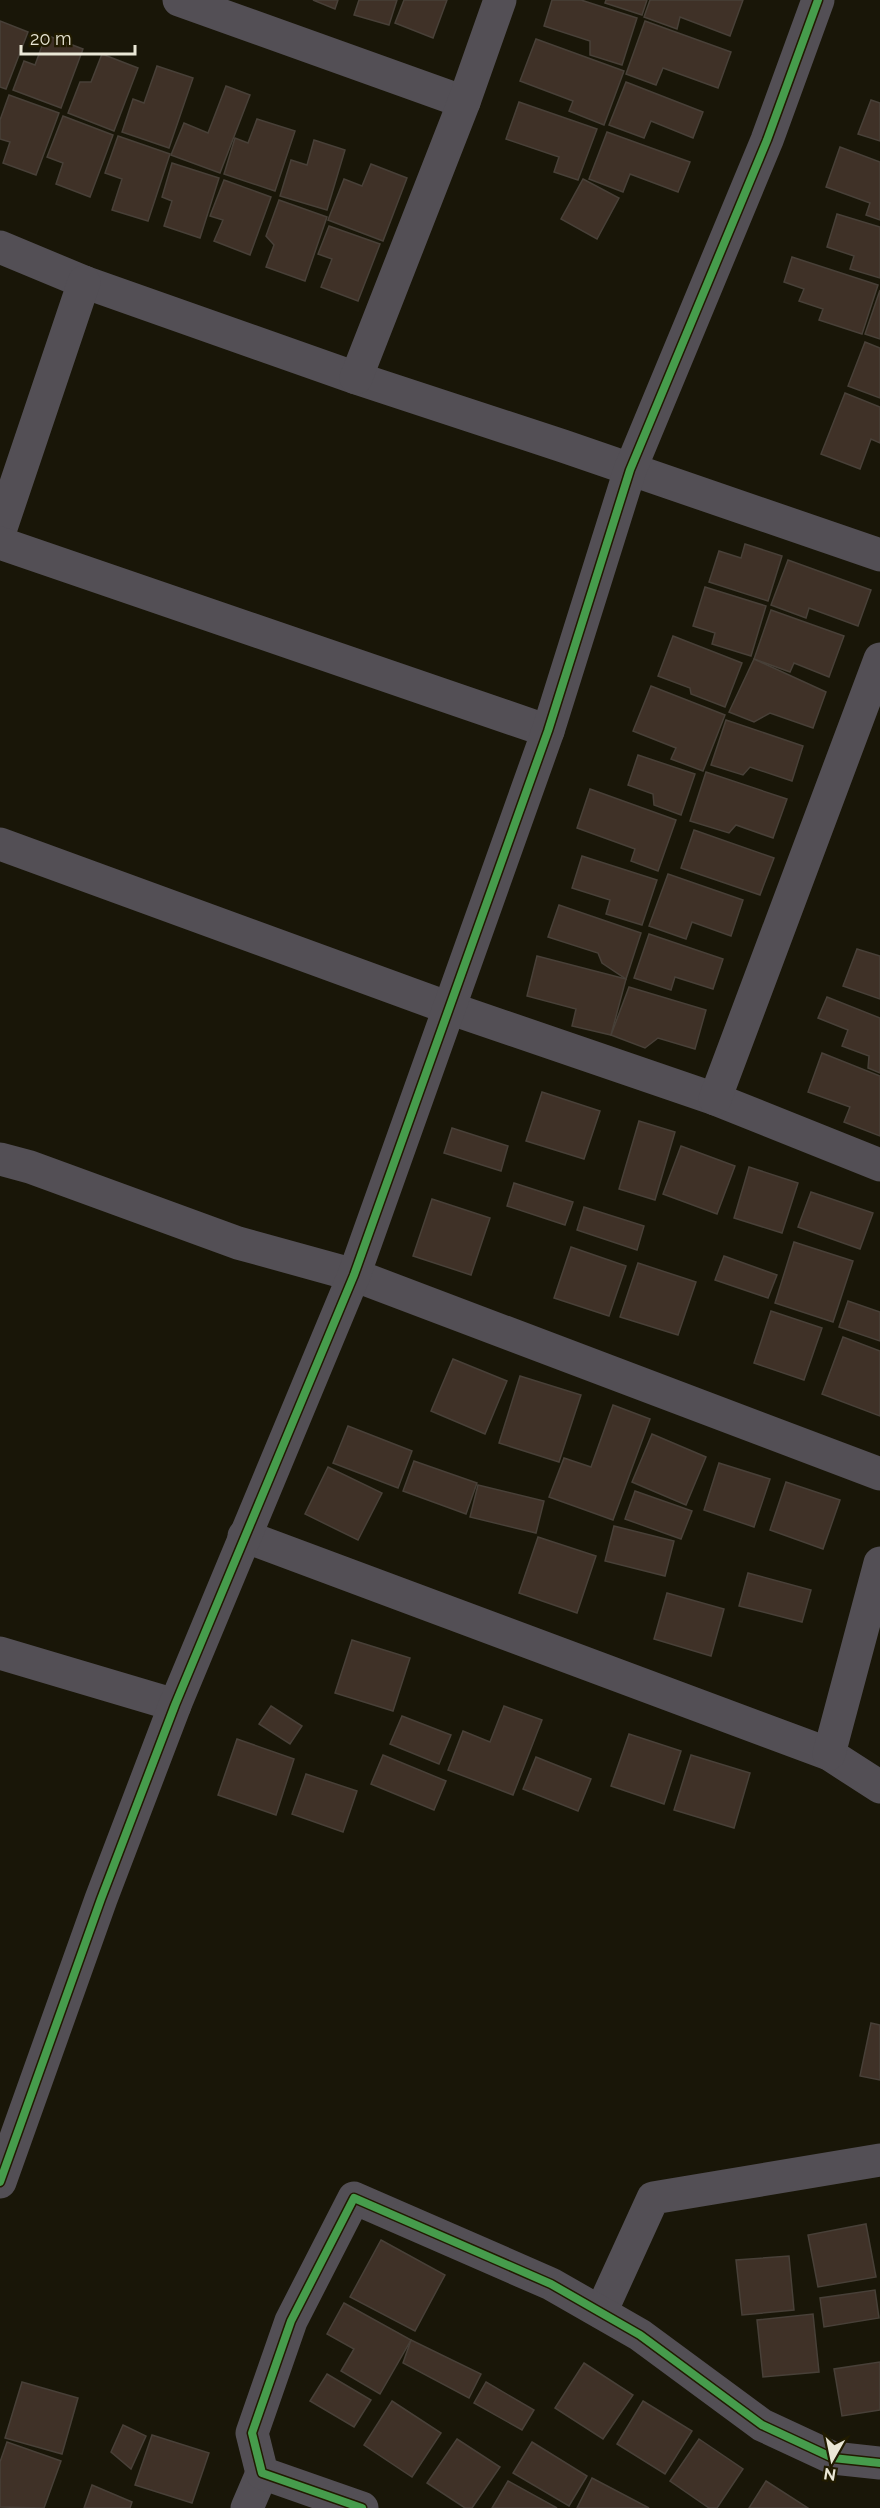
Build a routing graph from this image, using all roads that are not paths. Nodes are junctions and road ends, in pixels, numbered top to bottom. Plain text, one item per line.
1 (179, 0) edge
2 (500, 0) edge
3 (818, 0) edge
4 (464, 102) junction
5 (0, 248) edge
6 (84, 282) junction
7 (356, 378) junction
8 (630, 470) junction
9 (0, 531) edge
10 (0, 543) edge
11 (880, 555) edge
12 (880, 659) edge
13 (548, 731) junction
14 (0, 844) edge
15 (449, 1008) junction
16 (715, 1099) junction
17 (0, 1159) edge
18 (880, 1165) edge
19 (354, 1275) junction
20 (880, 1474) edge
21 (244, 1536) junction
22 (880, 1563) edge
23 (0, 1653) edge
24 (175, 1705) junction
25 (829, 1754) junction
26 (880, 1786) edge
27 (880, 2160) edge
28 (0, 2181) edge
29 (601, 2312) junction
30 (880, 2463) edge
31 (262, 2473) junction
32 (247, 2508) edge
33 (362, 2508) edge

1 - 4 street
2 - 4 street
3 - 8 street
4 - 7 street
5 - 6 street
6 - 7 street
6 - 9 street
7 - 8 street
8 - 11 street
8 - 13 street
10 - 13 street
12 - 16 street
13 - 15 street
14 - 15 street
15 - 16 street
15 - 19 street
16 - 18 street
17 - 19 street
19 - 20 street
19 - 21 street
21 - 24 street
21 - 25 street
22 - 25 street
23 - 24 street
24 - 28 street
25 - 26 street
27 - 29 street
29 - 30 street
29 - 31 street
31 - 32 street
31 - 33 street

